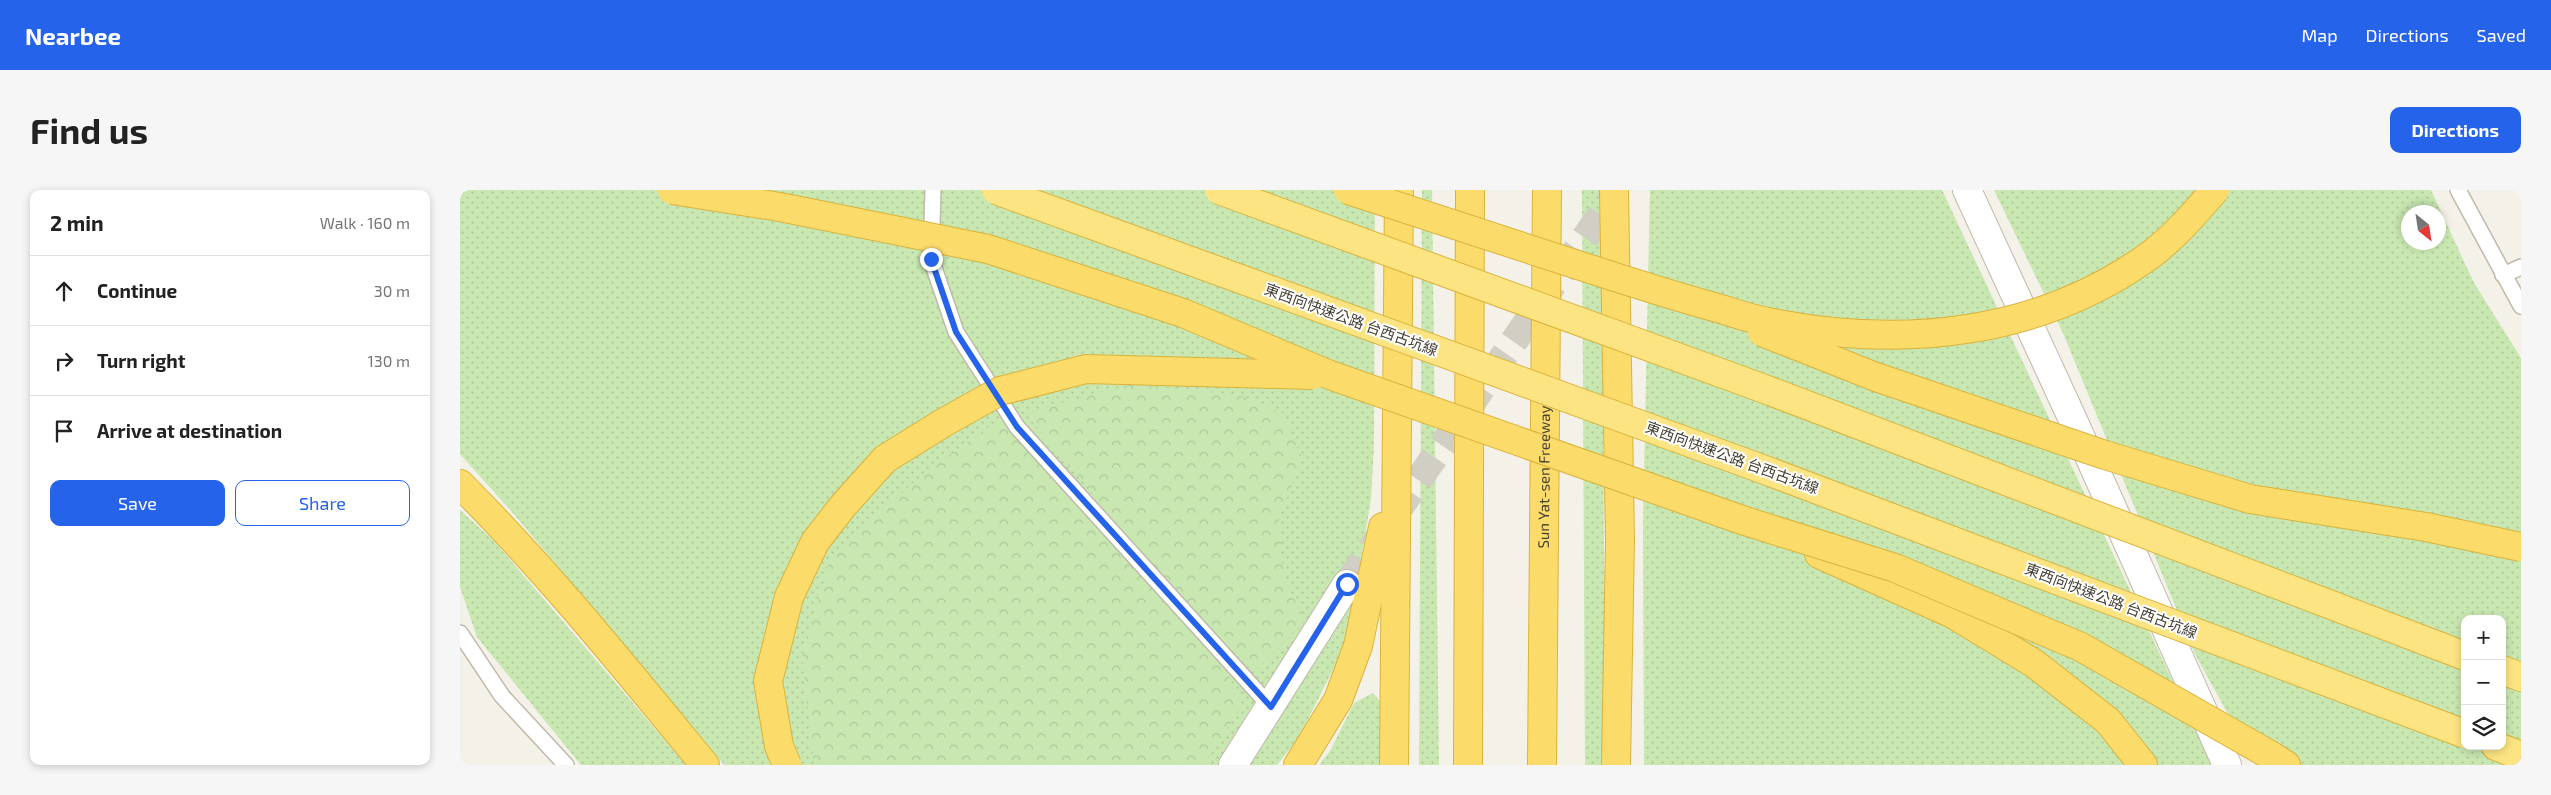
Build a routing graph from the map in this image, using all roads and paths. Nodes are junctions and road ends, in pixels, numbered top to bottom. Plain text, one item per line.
1 (672, 190) edge
2 (933, 190) edge
3 (996, 190) edge
4 (1219, 190) edge
5 (1348, 190) edge
6 (1399, 190) edge
7 (1470, 190) edge
8 (1547, 190) edge
9 (1614, 190) edge
10 (1624, 190) edge
11 (1967, 190) edge
12 (2215, 190) edge
13 (2458, 190) edge
14 (1617, 257) junction
15 (2521, 267) edge
16 (2503, 274) junction
17 (1658, 291) junction
18 (2521, 306) edge
19 (1330, 376) junction
20 (1395, 469) junction
21 (460, 484) edge
22 (1745, 521) junction
23 (2521, 548) edge
24 (1347, 584) tunnel mouth
25 (460, 633) edge
26 (2461, 654) edge
27 (2506, 672) edge
28 (2521, 678) edge
29 (1271, 707) junction
30 (1616, 722) junction
31 (2461, 732) edge
32 (2506, 750) edge
33 (2521, 756) edge
34 (566, 765) edge
35 (705, 765) edge
36 (787, 765) edge
37 (1233, 765) edge
38 (1298, 765) edge
39 (1394, 765) edge
40 (1468, 765) edge
41 (1542, 765) edge
42 (1616, 765) edge
43 (1623, 765) edge
44 (2143, 765) edge
45 (2227, 765) edge
46 (2286, 765) edge

1 - 19 highway, bridge
2 - 29 lane
3 - 31 highway, 東西向快速公路 台西古坑線, bridge
4 - 26 highway, bridge
5 - 17 highway, bridge
6 - 20 highway
7 - 40 highway
8 - 41 highway, Sun Yat-sen Freeway
9 - 14 highway
10 - 14 highway
11 - 45 street
12 - 17 highway, bridge
13 - 16 lane
14 - 30 highway
15 - 16 lane
16 - 18 lane
17 - 23 highway, bridge
19 - 22 highway, bridge
19 - 36 highway, bridge
20 - 38 highway
20 - 39 highway
21 - 35 highway
22 - 44 highway, bridge
22 - 46 highway, bridge
24 - 29 street
25 - 34 lane
27 - 28 highway
29 - 37 street
30 - 42 highway
30 - 43 highway
32 - 33 highway

